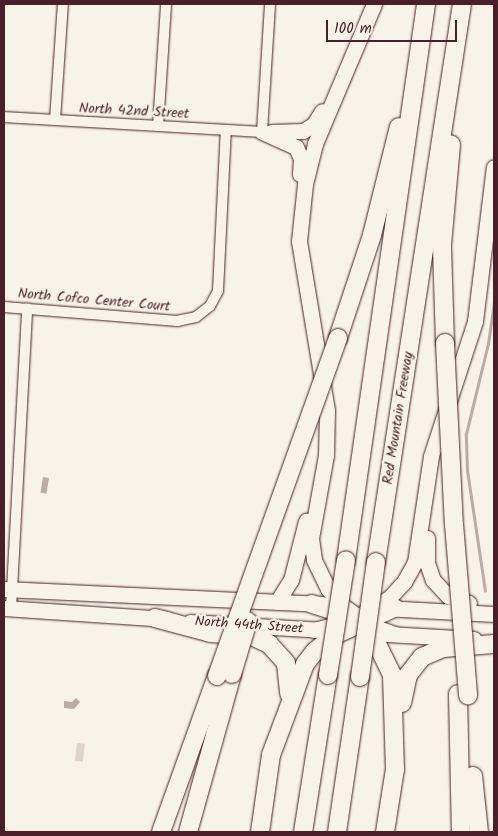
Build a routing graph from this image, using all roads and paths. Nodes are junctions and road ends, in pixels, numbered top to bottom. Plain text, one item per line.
1 (63, 4) edge
2 (166, 4) edge
3 (270, 4) edge
4 (374, 4) edge
5 (425, 4) edge
6 (462, 4) edge
7 (459, 27) junction
8 (337, 90) junction
9 (4, 117) edge
10 (55, 120) junction
11 (158, 126) junction
12 (226, 130) junction
13 (262, 132) junction
14 (494, 167) edge
15 (299, 241) junction
16 (4, 307) edge
17 (27, 308) junction
18 (326, 455) junction
19 (426, 487) junction
20 (8, 589) edge
21 (277, 602) junction
22 (312, 604) joint
23 (7, 608) edge
24 (394, 608) joint
25 (494, 609) edge
26 (494, 614) edge
27 (155, 618) junction
28 (357, 620) junction
29 (494, 640) edge
30 (494, 644) edge
31 (224, 675) junction
32 (463, 694) junction
33 (285, 711) junction
34 (395, 753) junction
35 (161, 832) edge
36 (188, 832) edge
37 (260, 832) edge
38 (304, 832) edge
39 (337, 832) edge
40 (385, 832) edge
41 (461, 832) edge
42 (478, 832) edge

1 - 10 street
2 - 11 street
3 - 13 street
4 - 8 main road
5 - 31 highway, bridge
5 - 38 highway, bridge
6 - 7 highway, Red Mountain Freeway
7 - 32 highway, bridge
7 - 39 highway, Red Mountain Freeway, bridge
8 - 13 main road
8 - 15 main road
9 - 10 street, North 42nd Street
10 - 11 street, North 42nd Street
11 - 12 street, North 42nd Street
12 - 13 street, North 42nd Street
12 - 17 street, North Cofco Center Court
13 - 15 main road
14 - 19 main road
15 - 18 main road
16 - 17 street, North Cofco Center Court
17 - 20 street
18 - 21 main road
18 - 28 main road
19 - 25 main road
19 - 28 main road
20 - 21 main road, North 44th Street
20 - 23 street
21 - 22 main road, North 44th Street
22 - 28 highway
23 - 27 main road, North 44th Street
24 - 26 main road
24 - 28 highway
27 - 28 main road, North 44th Street
27 - 33 highway
28 - 29 main road
28 - 33 highway
28 - 34 highway
30 - 34 highway
31 - 35 highway
31 - 36 highway
32 - 41 highway
32 - 42 highway
33 - 37 highway
34 - 40 highway

